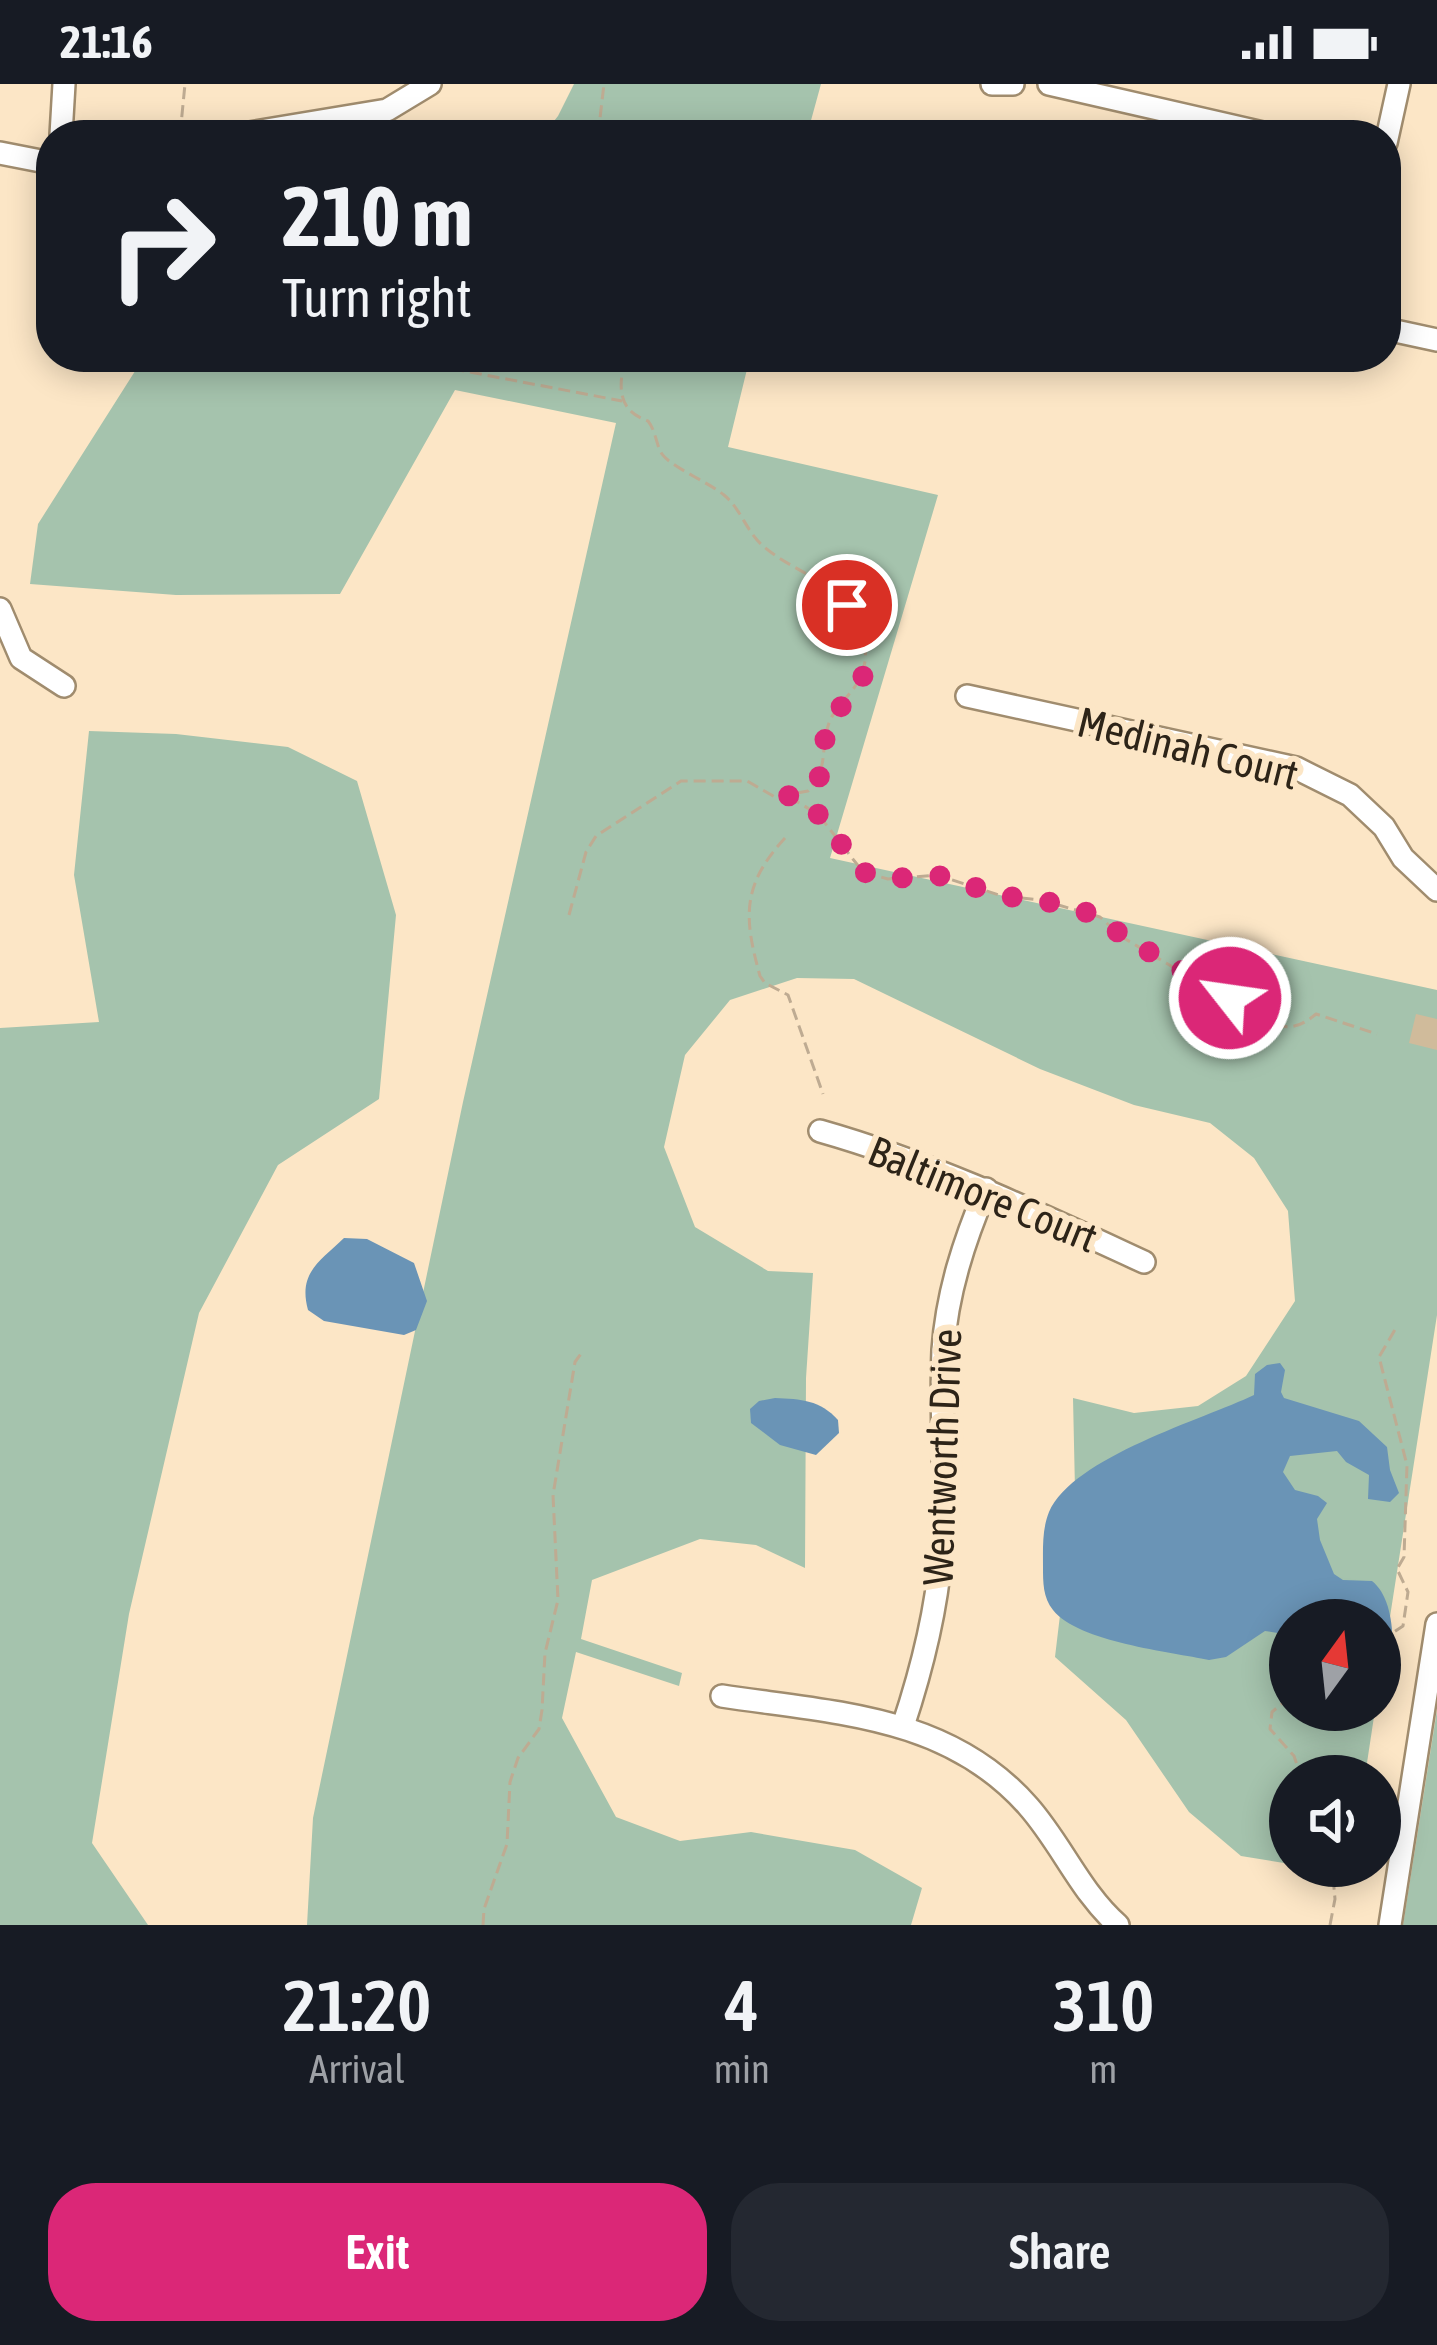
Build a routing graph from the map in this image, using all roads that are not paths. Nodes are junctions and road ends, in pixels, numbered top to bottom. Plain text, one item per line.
1 (64, 84) edge
2 (430, 84) edge
3 (992, 84) edge
4 (1013, 84) edge
5 (1049, 84) edge
6 (1399, 84) edge
7 (62, 120) edge
8 (327, 120) edge
9 (1206, 120) edge
10 (1391, 120) edge
11 (0, 153) edge
12 (36, 161) edge
13 (1401, 332) edge
14 (1437, 340) edge
15 (0, 609) edge
16 (64, 686) dead end
17 (967, 696) dead end
18 (1437, 890) edge
19 (820, 1131) dead end
20 (986, 1189) junction
21 (1144, 1262) dead end
22 (1437, 1624) edge
23 (722, 1696) dead end
24 (903, 1726) junction
25 (1112, 1923) edge
26 (1390, 1925) edge

1 - 7 street
2 - 8 street
3 - 4 street
5 - 9 street
6 - 10 street
11 - 12 street
13 - 14 street
15 - 16 street
17 - 18 street, Medinah Court
19 - 20 street, Baltimore Court
20 - 21 street, Baltimore Court
20 - 24 street, Wentworth Drive
22 - 26 street
23 - 24 street
24 - 25 street

